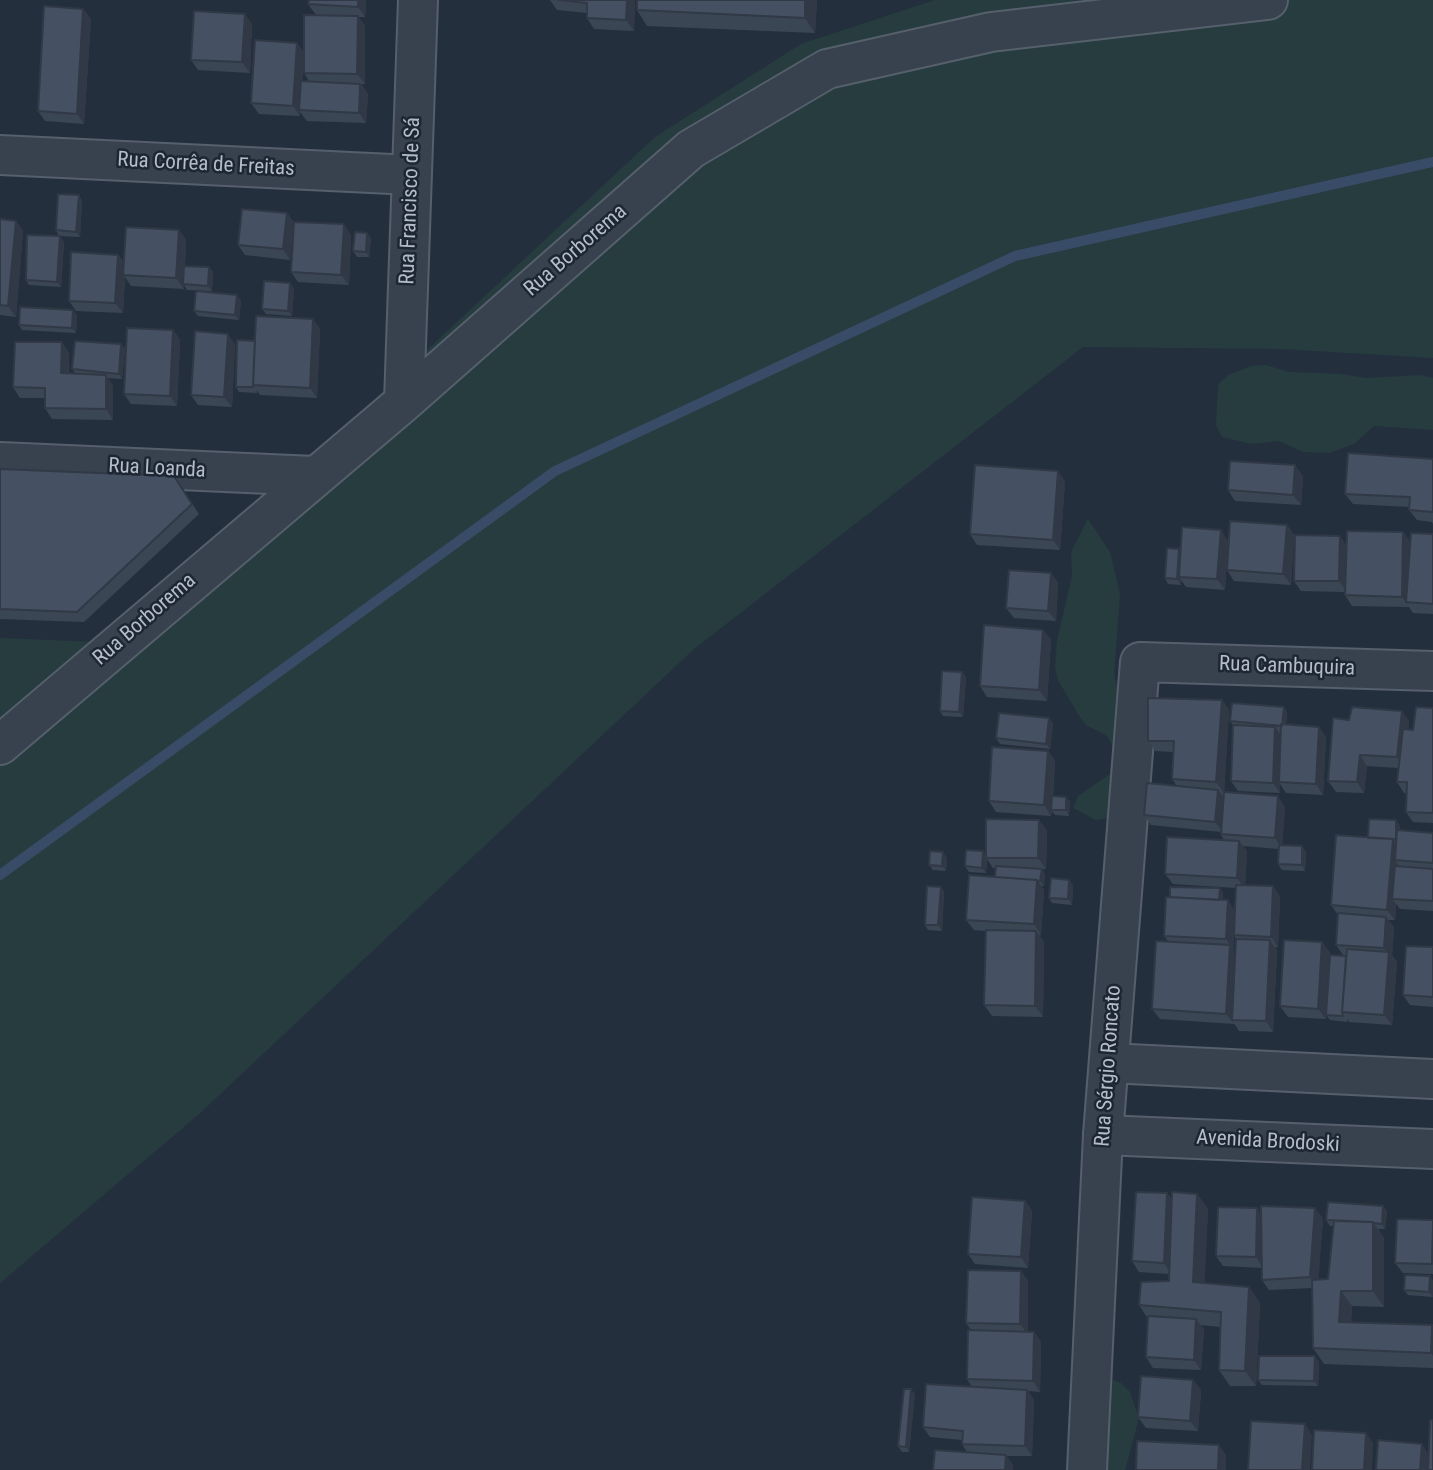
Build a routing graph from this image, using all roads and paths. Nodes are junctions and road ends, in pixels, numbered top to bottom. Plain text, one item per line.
1 (418, 0) edge
2 (1268, 0) edge
3 (0, 155) edge
4 (412, 176) junction
5 (404, 402) junction
6 (0, 462) edge
7 (314, 476) junction
8 (1140, 662) joint
9 (1433, 671) edge
10 (0, 745) edge
11 (1109, 1063) junction
12 (1433, 1079) edge
13 (1103, 1135) junction
14 (1433, 1149) edge
15 (1087, 1470) edge

1 - 4 street, Rua Francisco de Sá
2 - 5 street, Rua Borborema
3 - 4 street, Rua Corrêa de Freitas
4 - 5 street, Rua Francisco de Sá
5 - 7 street, Rua Borborema
6 - 7 street, Rua Loanda
7 - 10 street, Rua Borborema
8 - 9 street, Rua Cambuquira
8 - 11 street, Rua Sérgio Roncato
11 - 12 street
11 - 13 street, Rua Sérgio Roncato
13 - 14 street, Avenida Brodoski
13 - 15 street, Rua Sérgio Roncato

